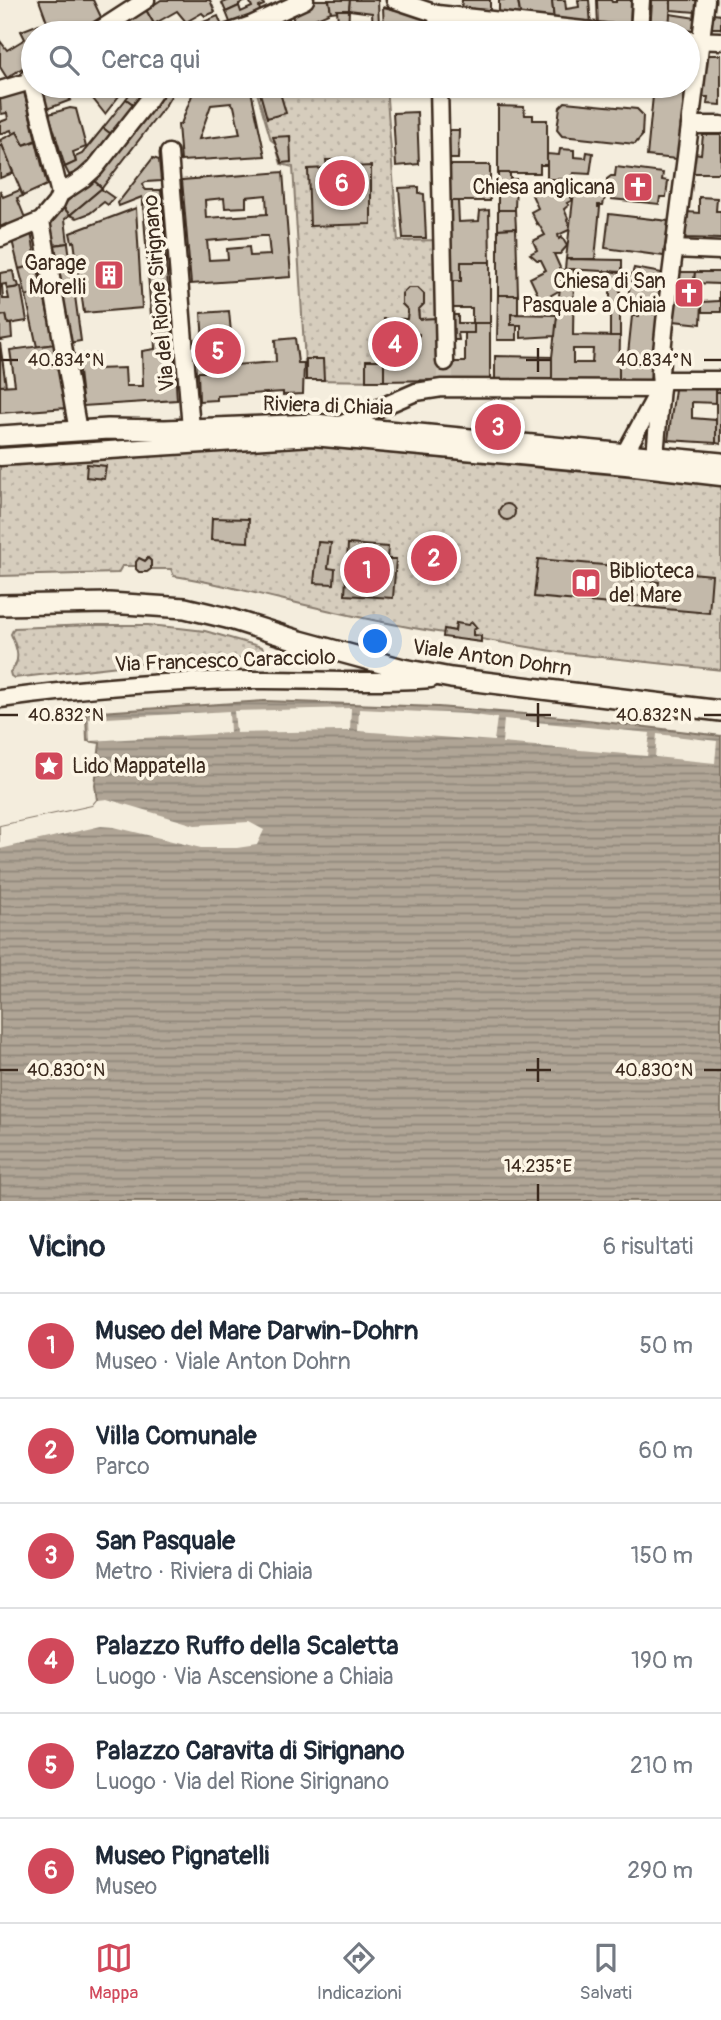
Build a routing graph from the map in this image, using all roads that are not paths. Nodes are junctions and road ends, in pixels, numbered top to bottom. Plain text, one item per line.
1 (146, 0) edge
2 (304, 0) edge
3 (641, 0) edge
4 (706, 0) edge
5 (402, 2) edge
6 (437, 14) junction
7 (114, 21) edge
8 (260, 21) edge
9 (437, 21) edge
10 (501, 21) edge
11 (640, 21) edge
12 (700, 21) edge
13 (700, 41) edge
14 (721, 41) edge
15 (21, 81) edge
16 (0, 90) edge
17 (37, 98) edge
18 (150, 98) edge
19 (439, 98) edge
20 (691, 98) edge
21 (690, 125) junction
22 (721, 125) edge
23 (169, 153) dead end
24 (60, 194) junction
25 (41, 220) junction
26 (0, 238) edge
27 (674, 250) junction
28 (721, 251) edge
29 (445, 362) tunnel mouth
30 (721, 380) edge
31 (660, 388) junction
32 (340, 425) junction
33 (191, 429) junction
34 (78, 431) junction
35 (0, 436) edge
36 (625, 453) junction
37 (0, 457) edge
38 (655, 464) junction
39 (721, 464) edge
40 (721, 477) edge
41 (0, 606) edge
42 (451, 678) junction
43 (0, 699) edge
44 (721, 711) edge

1 - 7 street
2 - 8 street
3 - 11 street
4 - 12 street
5 - 6 street
6 - 9 street
6 - 10 street
13 - 14 street
15 - 16 street
17 - 24 street
18 - 24 street
19 - 29 street
20 - 21 street
21 - 22 street
21 - 27 street
23 - 33 street, Via del Rione Sirignano
24 - 25 street
25 - 26 street
25 - 34 street
27 - 28 street
27 - 31 street
30 - 31 street
31 - 32 street
31 - 36 street
31 - 38 street
32 - 33 main road, Riviera di Chiaia
32 - 36 main road, Riviera di Chiaia
33 - 34 main road, Riviera di Chiaia
34 - 35 main road, Riviera di Chiaia
36 - 38 main road, Riviera di Chiaia
37 - 38 street, Riviera di Chiaia
38 - 39 main road, Riviera di Chiaia
38 - 40 street, Riviera di Chiaia
41 - 42 main road, Viale Anton Dohrn
42 - 43 street, Via Francesco Caracciolo
42 - 44 main road, Viale Anton Dohrn

